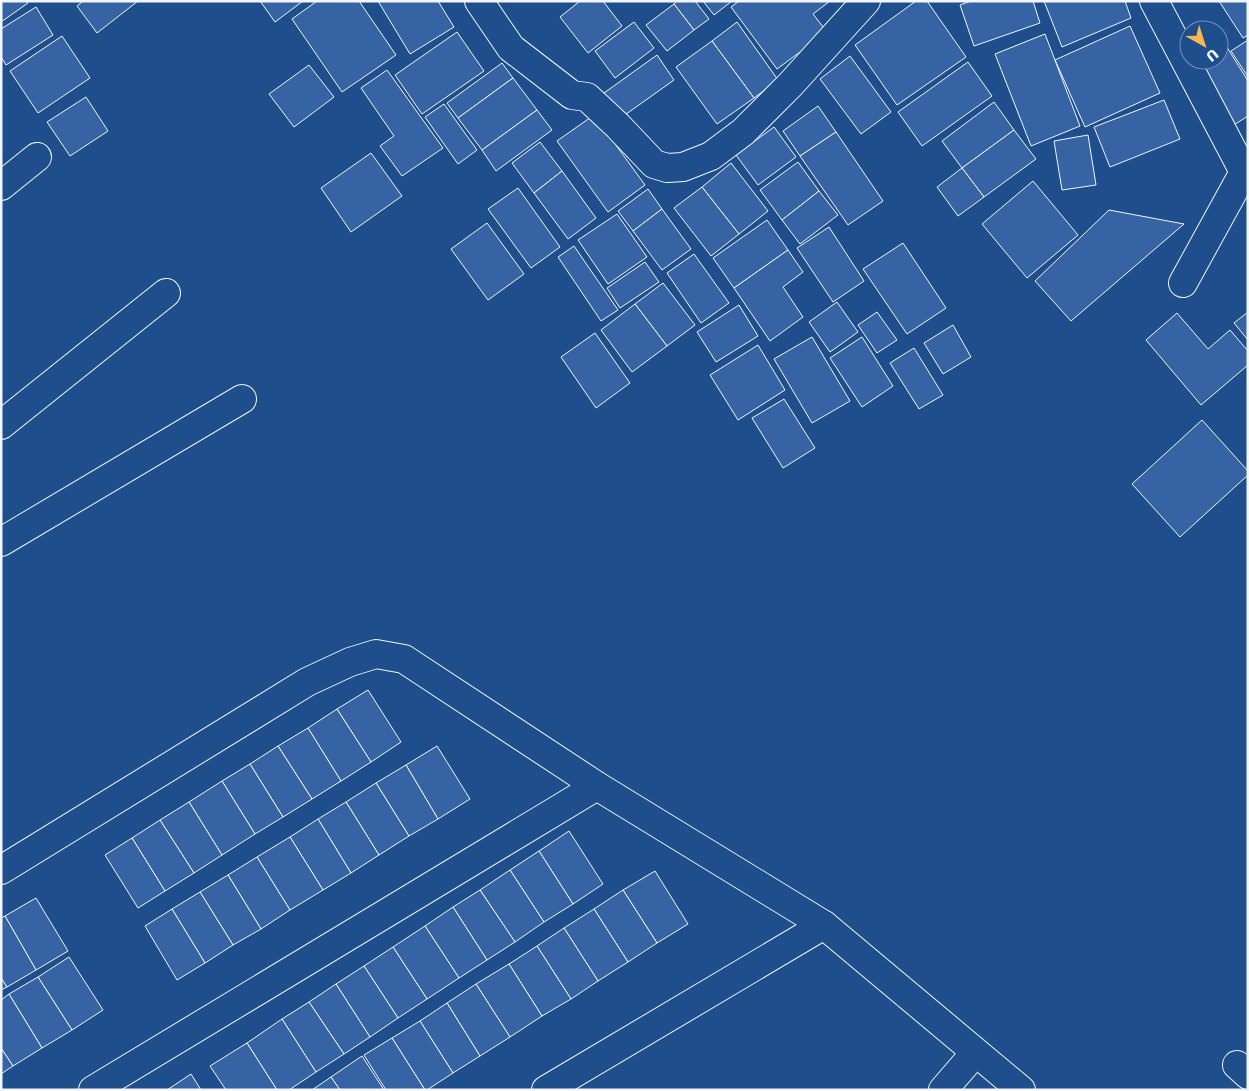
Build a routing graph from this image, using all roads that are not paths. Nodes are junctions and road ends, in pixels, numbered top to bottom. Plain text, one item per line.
1 (479, 1) edge
2 (866, 1) edge
3 (1154, 1) edge
4 (37, 157) dead end
5 (1246, 170) edge
6 (1, 186) edge
7 (1182, 283) dead end
8 (166, 293) dead end
9 (242, 399) dead end
10 (1, 426) edge
11 (1, 542) edge
12 (597, 786) junction
13 (1, 870) edge
14 (824, 925) junction
15 (975, 1053) junction
16 (93, 1090) edge
17 (546, 1090) edge
18 (943, 1090) edge
19 (1021, 1090) edge

1 - 2 street
3 - 5 street
4 - 6 street
5 - 7 street
8 - 10 street
9 - 11 street
12 - 13 street
12 - 14 street
12 - 16 street
14 - 15 street
14 - 17 street
15 - 18 street
15 - 19 street

